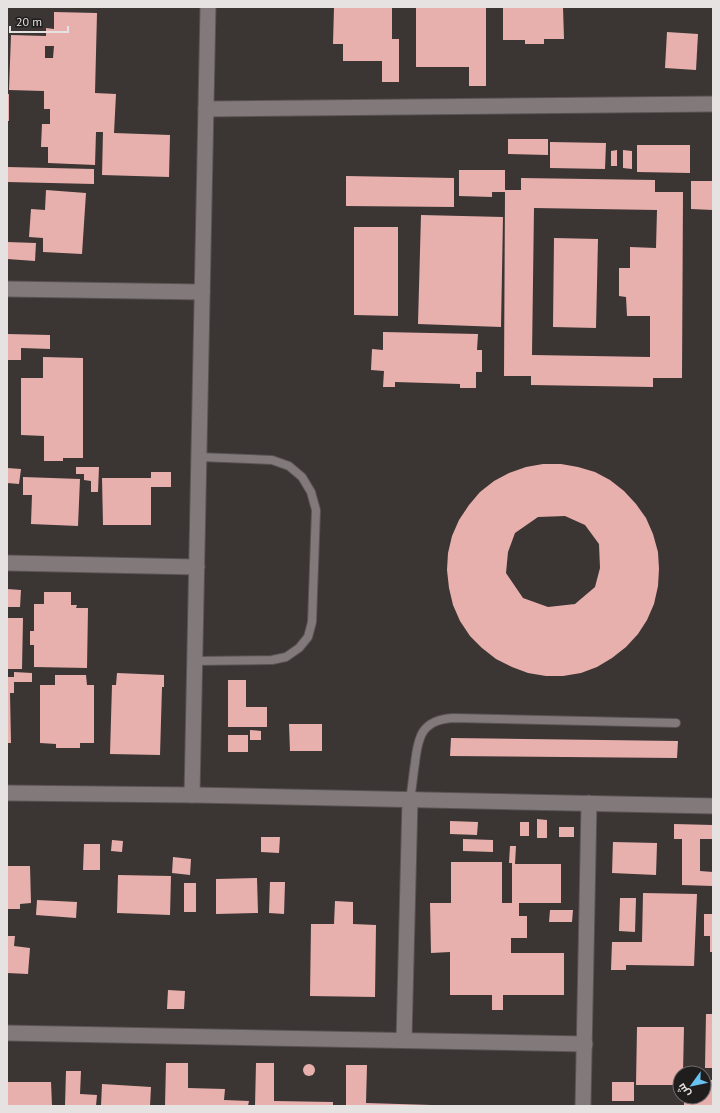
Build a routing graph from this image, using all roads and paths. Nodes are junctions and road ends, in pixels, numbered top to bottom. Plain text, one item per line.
1 (208, 7) edge
2 (713, 104) edge
3 (206, 108) junction
4 (7, 289) edge
5 (202, 292) junction
6 (199, 457) junction
7 (7, 563) edge
8 (197, 567) junction
9 (195, 661) junction
10 (676, 723) dead end
11 (7, 793) edge
12 (192, 795) junction
13 (410, 800) junction
14 (589, 803) junction
15 (713, 806) edge
16 (7, 1033) edge
17 (404, 1040) junction
18 (585, 1044) junction
19 (583, 1106) edge

1 - 3 street
2 - 3 street
3 - 5 street
4 - 5 street
5 - 6 street
6 - 8 street
6 - 9 lane
7 - 8 street
8 - 9 street
9 - 12 street
10 - 13 lane
11 - 12 street
12 - 13 street
13 - 14 street
13 - 17 street
14 - 15 street
14 - 18 street
16 - 17 street
17 - 18 street
18 - 19 street

